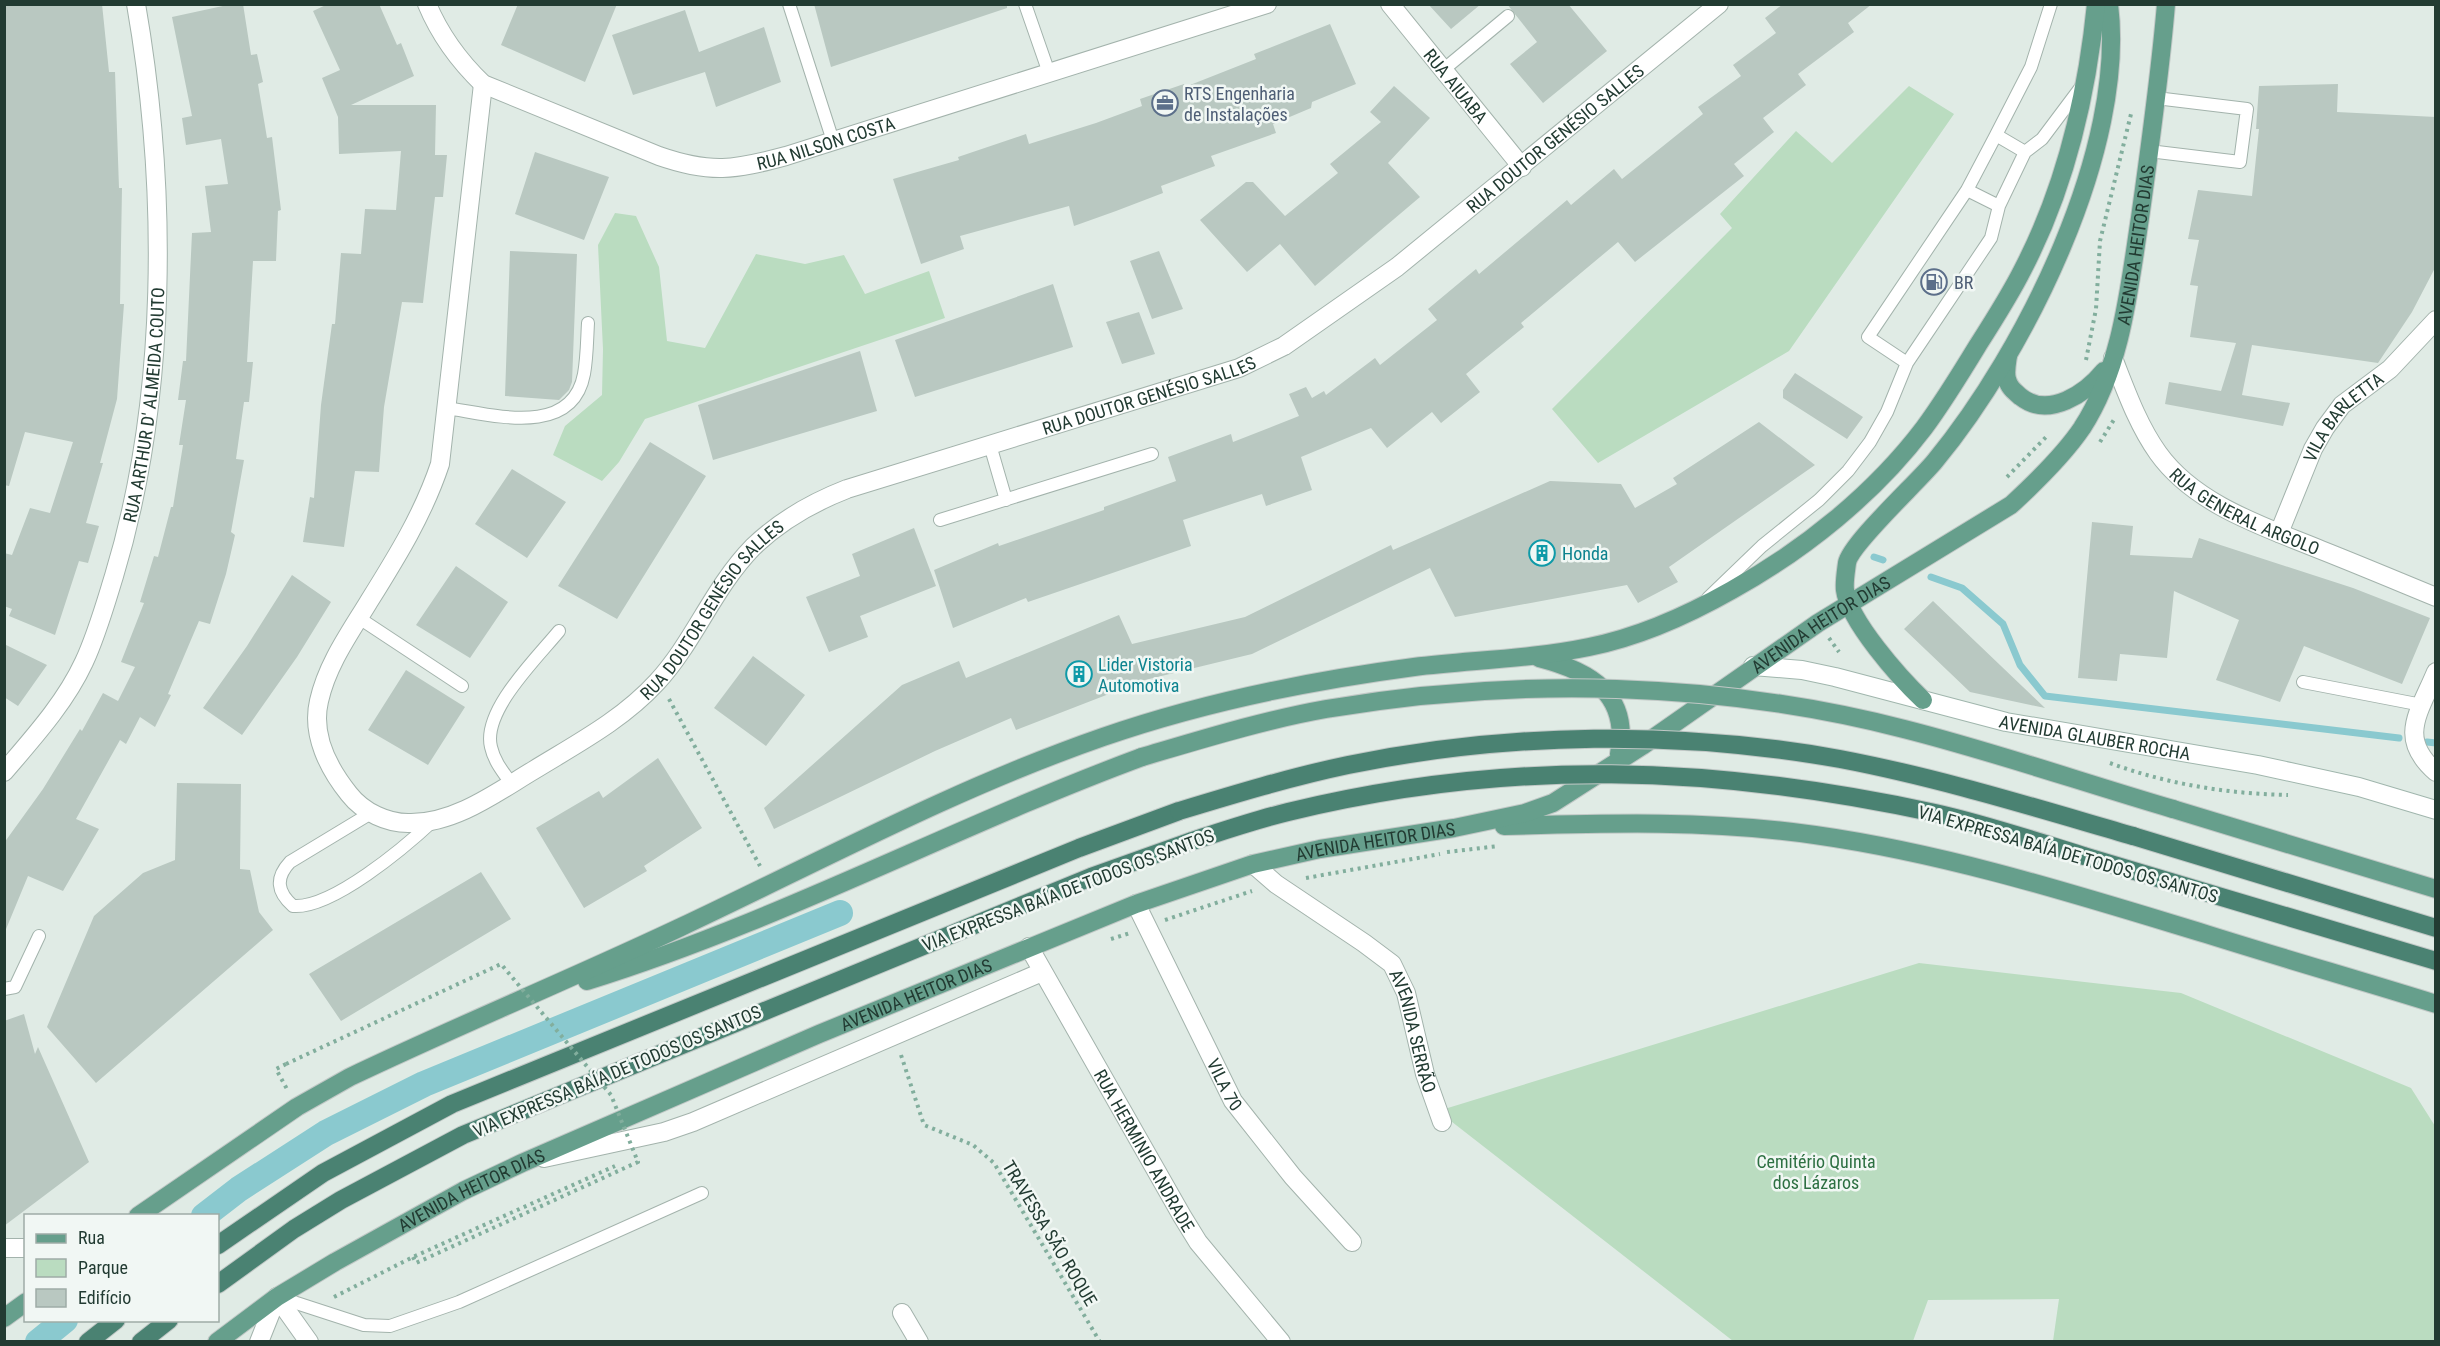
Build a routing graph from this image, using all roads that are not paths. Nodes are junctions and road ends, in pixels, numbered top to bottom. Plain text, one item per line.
1 (136, 4) edge
2 (427, 4) edge
3 (789, 4) edge
4 (1025, 4) edge
5 (1267, 4) edge
6 (1390, 4) edge
7 (1719, 4) edge
8 (2051, 4) edge
9 (2096, 4) edge
10 (2109, 4) edge
11 (2166, 4) edge
12 (1508, 16) dead end
13 (1443, 70) junction
14 (1048, 73) junction
15 (483, 84) junction
16 (2084, 84) junction
17 (2156, 98) junction
18 (1996, 135) junction
19 (833, 141) junction
20 (2149, 151) junction
21 (2025, 152) junction
22 (1522, 166) junction
23 (1967, 190) junction
24 (1999, 206) junction
25 (2436, 320) edge
26 (588, 324) dead end
27 (2008, 351) junction
28 (2113, 358) junction
29 (1907, 363) junction
30 (446, 408) junction
31 (990, 445) junction
32 (1152, 454) dead end
33 (1006, 500) junction
34 (940, 520) dead end
35 (2279, 532) junction
36 (2436, 597) edge
37 (1849, 602) junction
38 (1698, 609) junction
39 (359, 618) junction
40 (559, 631) dead end
41 (1532, 656) junction
42 (1754, 666) junction
43 (2436, 672) edge
44 (2303, 682) dead end
45 (462, 686) dead end
46 (1923, 700) junction
47 (2422, 705) junction
48 (1617, 762) junction
49 (4, 772) edge
50 (2436, 772) edge
51 (511, 783) junction
52 (2436, 810) edge
53 (371, 813) junction
54 (434, 820) junction
55 (1454, 828) junction
56 (1253, 864) junction
57 (2436, 889) edge
58 (1136, 903) junction
59 (2436, 928) edge
60 (39, 936) dead end
61 (1029, 947) junction
62 (2436, 961) edge
63 (1042, 972) junction
64 (4, 989) edge
65 (519, 1002) junction
66 (2436, 1004) edge
67 (1442, 1122) dead end
68 (522, 1163) junction
69 (702, 1192) dead end
70 (137, 1214) edge
71 (1352, 1242) dead end
72 (219, 1244) edge
73 (4, 1248) edge
74 (24, 1248) edge
75 (219, 1283) edge
76 (277, 1297) junction
77 (24, 1303) edge
78 (902, 1313) dead end
79 (4, 1318) edge
80 (113, 1322) edge
81 (166, 1322) edge
82 (88, 1341) edge
83 (141, 1341) edge
84 (217, 1341) edge
85 (259, 1341) edge
86 (309, 1341) edge
87 (919, 1341) edge
88 (1281, 1341) edge

1 - 49 street, RUA ARTHUR D' ALMEIDA COUTO
2 - 15 street, RUA NILSON COSTA
3 - 19 lane
4 - 14 lane
5 - 14 street, RUA NILSON COSTA
6 - 13 street, RUA AIUABA
7 - 22 street, RUA DOUTOR GENÉSIO SALLES
8 - 18 lane
9 - 16 main road
10 - 27 main road
11 - 17 main road, AVENIDA HEITOR DIAS
12 - 13 lane
13 - 22 street, RUA AIUABA
14 - 19 street, RUA NILSON COSTA
15 - 19 street, RUA NILSON COSTA
15 - 30 street, RUA DOUTOR GENÉSIO SALLES
16 - 21 lane
16 - 38 main road
17 - 20 main road, AVENIDA HEITOR DIAS
17 - 20 lane
18 - 21 lane
18 - 23 lane
20 - 28 main road, AVENIDA HEITOR DIAS
21 - 24 lane
22 - 31 street, RUA DOUTOR GENÉSIO SALLES
23 - 24 lane
23 - 29 lane
24 - 29 lane
25 - 35 street, VILA BARLETTA
26 - 30 lane
27 - 28 main road
27 - 37 main road
28 - 35 street, RUA GENERAL ARGOLO
28 - 37 main road, AVENIDA HEITOR DIAS
29 - 38 lane
30 - 39 street, RUA DOUTOR GENÉSIO SALLES
31 - 33 lane
31 - 51 street, RUA DOUTOR GENÉSIO SALLES
32 - 33 lane
33 - 34 lane
35 - 36 street, RUA GENERAL ARGOLO
37 - 42 main road, AVENIDA HEITOR DIAS
37 - 46 main road
38 - 41 main road
39 - 45 lane
39 - 53 street, RUA DOUTOR GENÉSIO SALLES
40 - 51 lane
41 - 48 main road
41 - 65 main road
42 - 46 street, AVENIDA GLAUBER ROCHA
42 - 48 main road, AVENIDA HEITOR DIAS
43 - 47 street
44 - 47 lane
46 - 52 street, AVENIDA GLAUBER ROCHA
47 - 50 street
48 - 55 main road, AVENIDA HEITOR DIAS
51 - 54 street, RUA DOUTOR GENÉSIO SALLES
53 - 54 street, RUA DOUTOR GENÉSIO SALLES
53 - 54 lane
55 - 56 main road, AVENIDA HEITOR DIAS
55 - 66 main road, VIA EXPRESSA BAÍA DE TODOS OS SANTOS
56 - 58 main road, AVENIDA HEITOR DIAS
56 - 67 street, AVENIDA SERRÃO
57 - 65 main road, bridge
58 - 61 main road, AVENIDA HEITOR DIAS
58 - 71 street, VILA 70
59 - 72 highway, VIA EXPRESSA BAÍA DE TODOS OS SANTOS, bridge
60 - 64 lane
61 - 63 street, RUA HERMINIO ANDRADE
61 - 68 main road, AVENIDA HEITOR DIAS
62 - 75 highway, VIA EXPRESSA BAÍA DE TODOS OS SANTOS, bridge
63 - 68 street
63 - 88 street, RUA HERMINIO ANDRADE
65 - 70 main road
68 - 76 main road, AVENIDA HEITOR DIAS
69 - 76 lane
73 - 74 street
76 - 84 main road, AVENIDA HEITOR DIAS
76 - 85 street
76 - 86 street
77 - 79 main road
78 - 87 street
80 - 82 highway
81 - 83 highway

